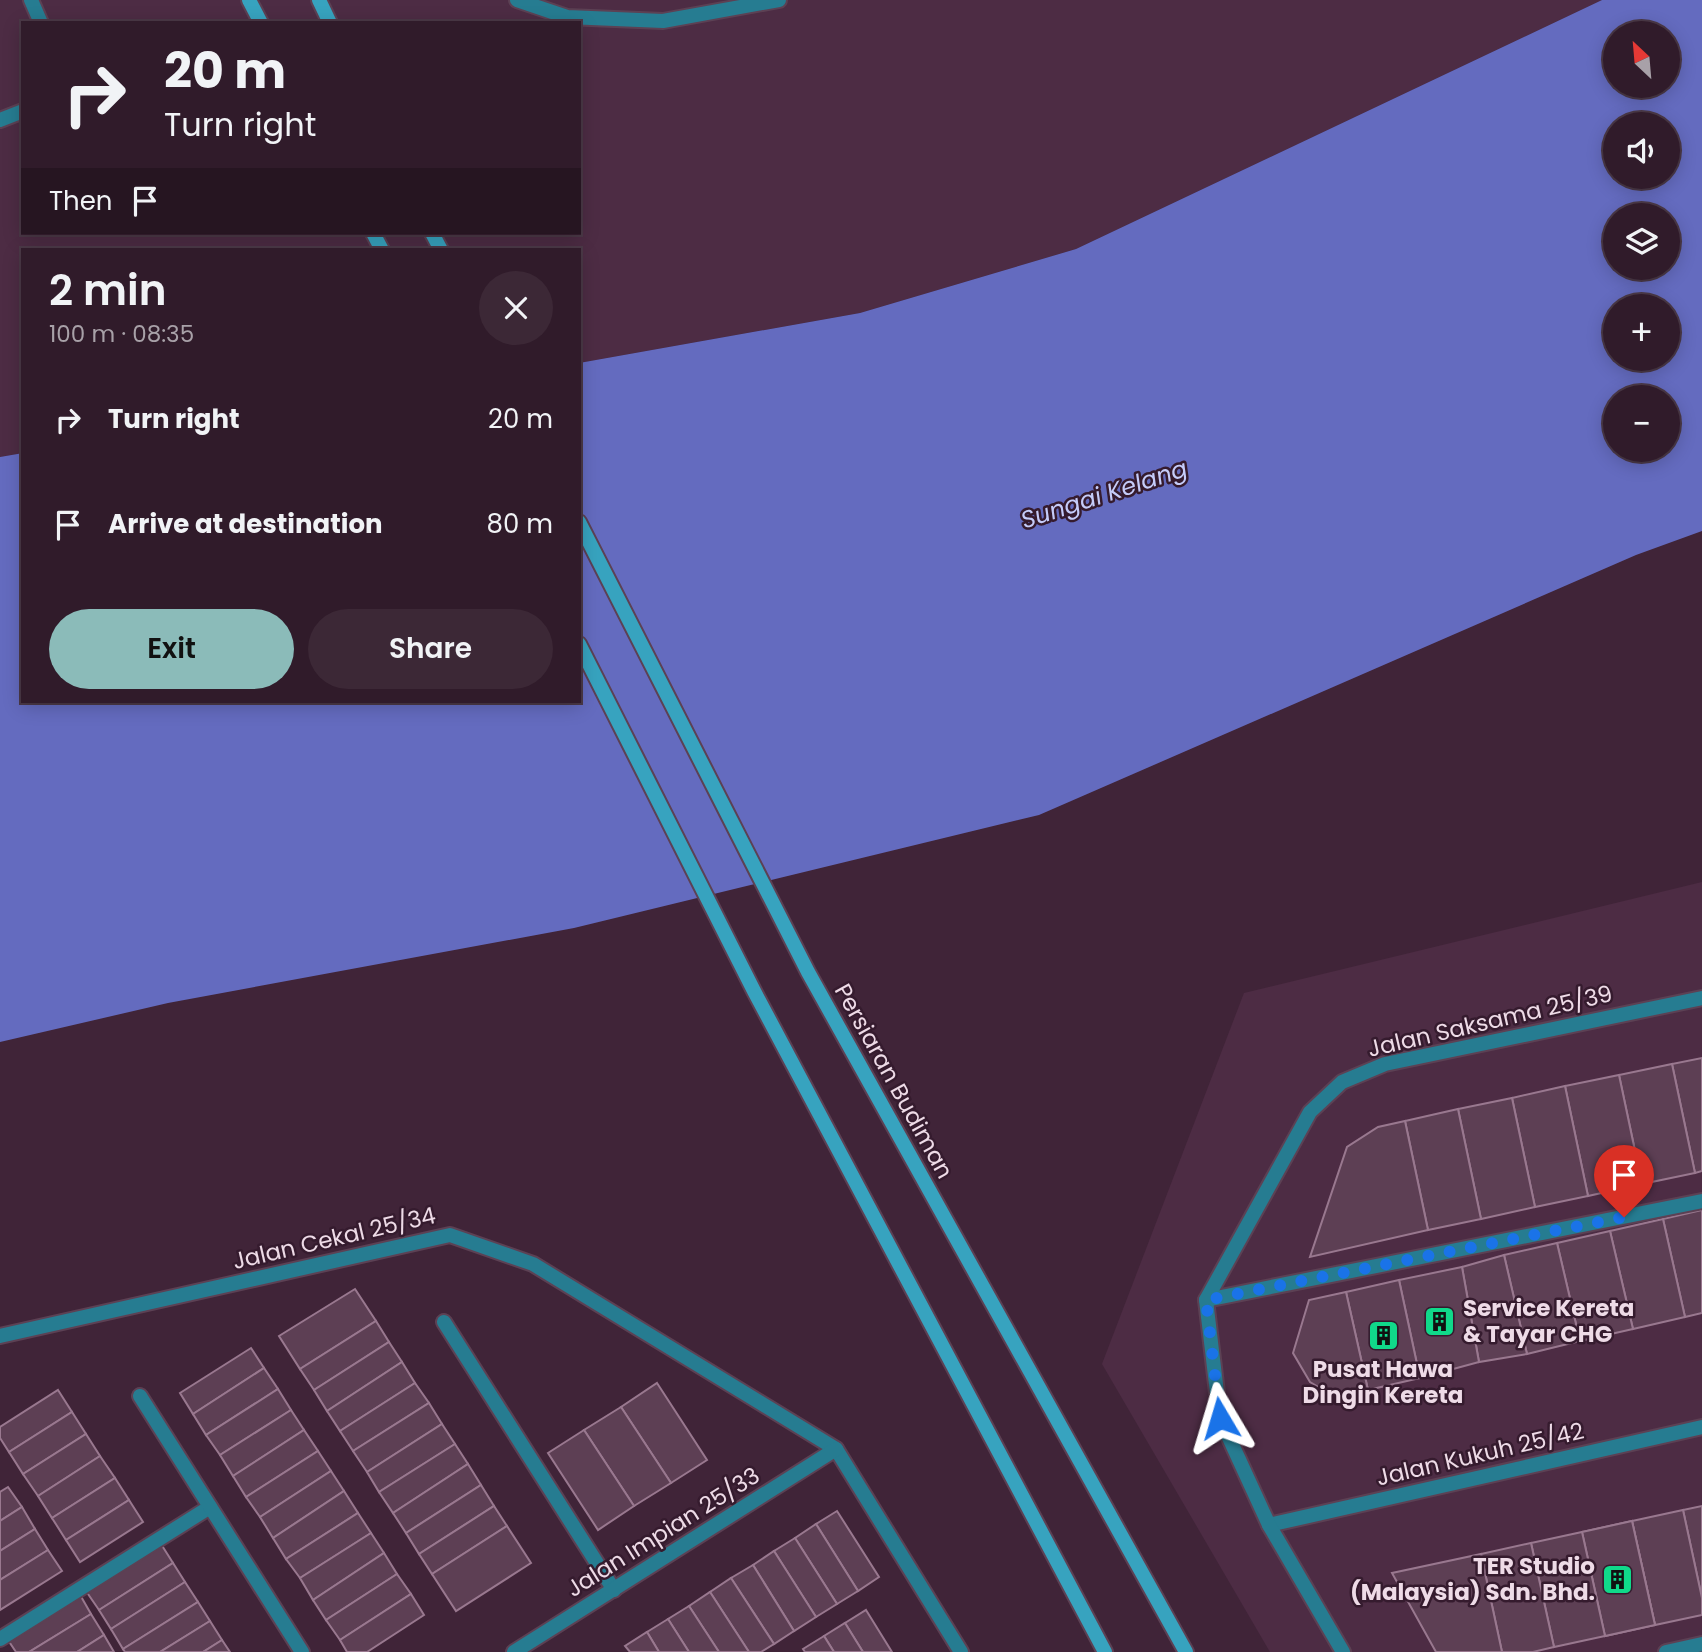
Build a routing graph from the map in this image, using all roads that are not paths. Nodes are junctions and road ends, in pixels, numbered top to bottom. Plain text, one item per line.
1 (31, 0) edge
2 (248, 0) edge
3 (319, 0) edge
4 (517, 0) edge
5 (560, 0) edge
6 (779, 0) edge
7 (567, 17) junction
8 (40, 21) edge
9 (260, 21) edge
10 (329, 21) edge
11 (21, 112) edge
12 (0, 120) edge
13 (581, 526) edge
14 (581, 647) edge
15 (1702, 998) edge
16 (1702, 1201) edge
17 (1206, 1300) junction
18 (444, 1322) dead end
19 (0, 1336) edge
20 (140, 1395) dead end
21 (1702, 1427) edge
22 (836, 1449) junction
23 (210, 1507) junction
24 (1269, 1525) junction
25 (614, 1590) junction
26 (0, 1639) edge
27 (1702, 1644) edge
28 (520, 1650) edge
29 (302, 1652) edge
30 (961, 1652) edge
31 (1105, 1652) edge
32 (1186, 1652) edge
33 (1343, 1652) edge
34 (1666, 1652) edge

1 - 8 street
2 - 9 main road
3 - 10 main road
4 - 7 street
5 - 7 street
6 - 7 street
11 - 12 street
13 - 32 main road, Persiaran Budiman
14 - 31 main road
15 - 17 street, Jalan Saksama 25/39
16 - 17 street
17 - 24 street
18 - 25 street
19 - 22 street, Jalan Cekal 25/34
20 - 23 street
21 - 24 street, Jalan Kukuh 25/42
22 - 25 street, Jalan Impian 25/33
22 - 30 street
23 - 26 street
23 - 29 street
24 - 33 street
25 - 28 street, Jalan Impian 25/33
27 - 34 street

